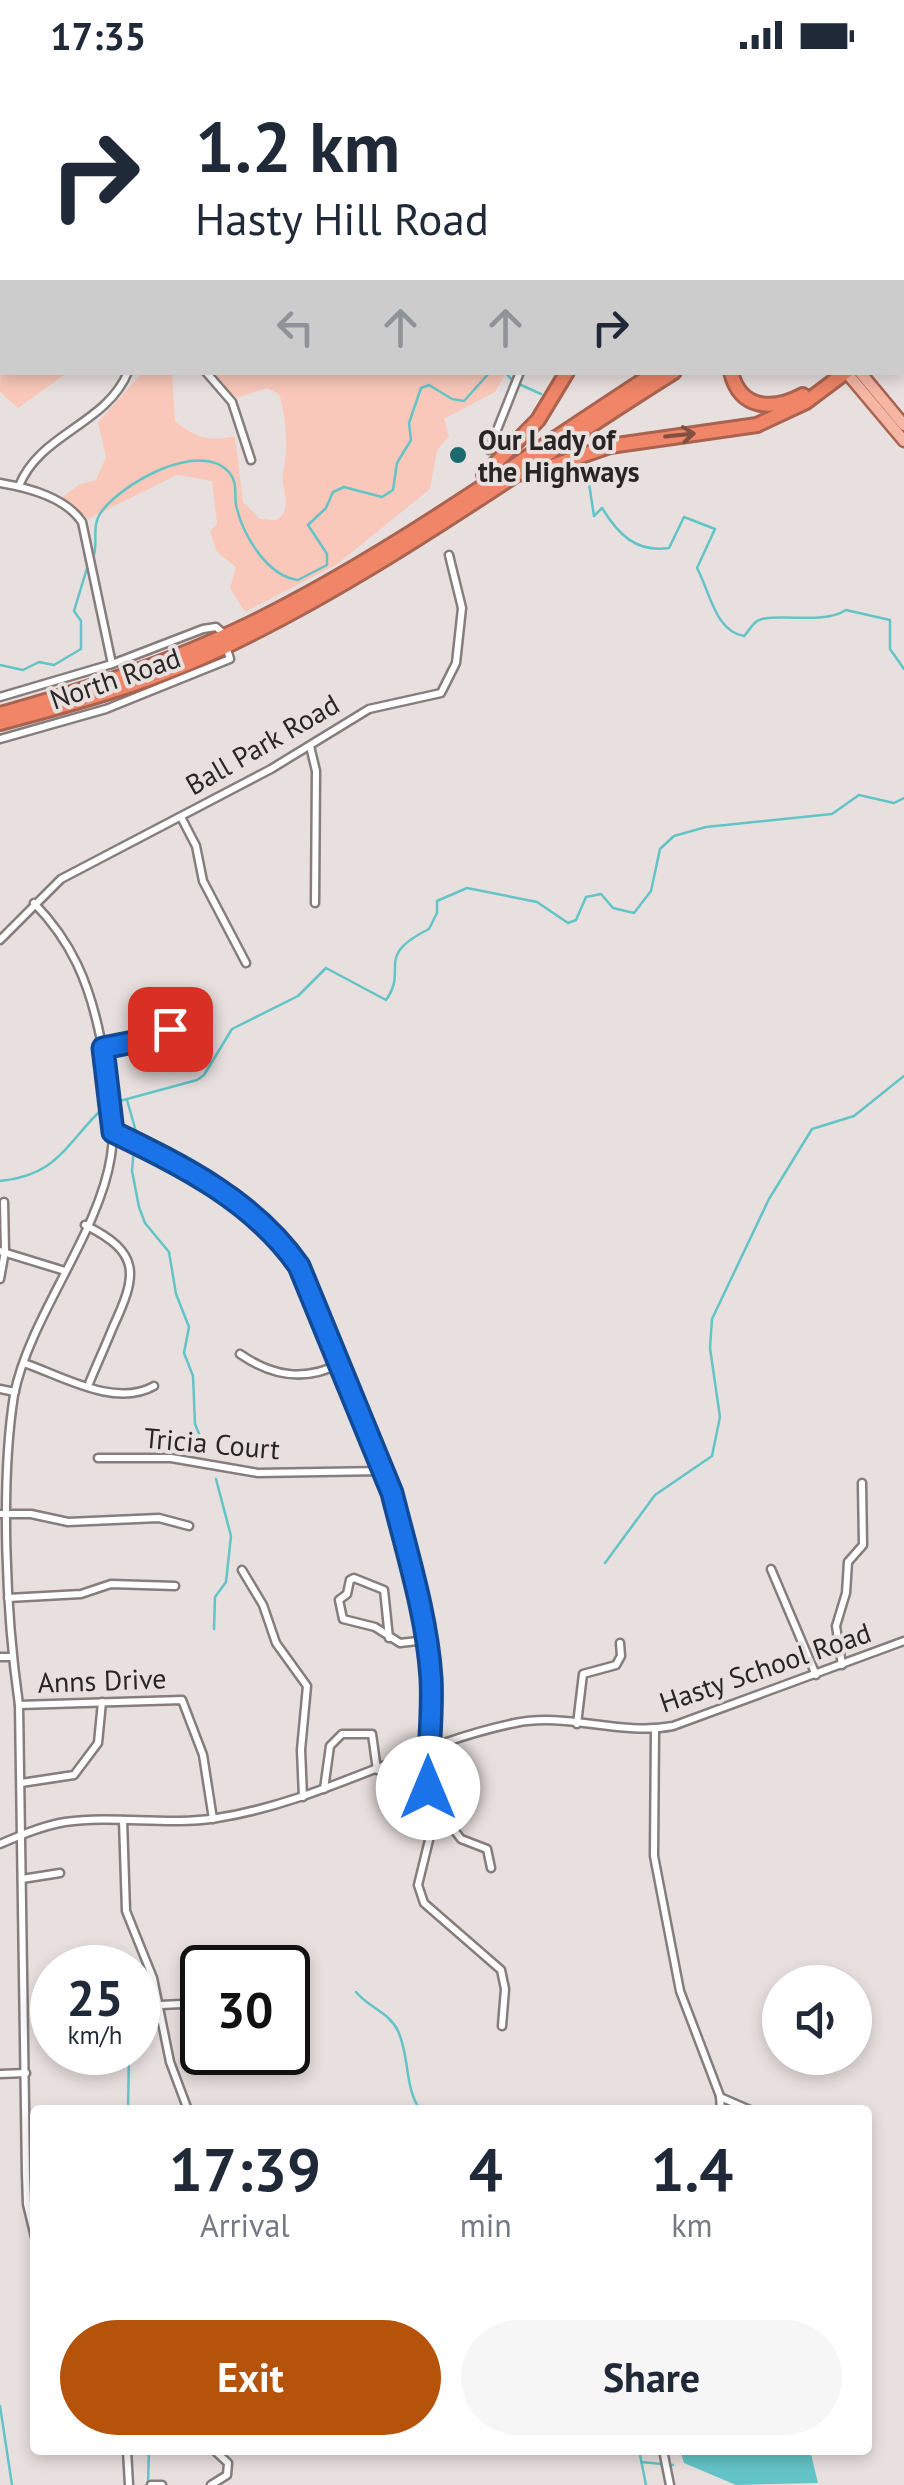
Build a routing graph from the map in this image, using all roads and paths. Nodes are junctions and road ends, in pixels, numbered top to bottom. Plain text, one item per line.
1 (126, 375) edge
2 (209, 375) edge
3 (519, 375) edge
4 (565, 375) edge
5 (651, 375) edge
6 (669, 375) edge
7 (732, 375) edge
8 (828, 375) edge
9 (842, 375) edge
10 (849, 375) edge
11 (862, 375) edge
12 (904, 426) edge
13 (904, 440) edge
14 (489, 450) dead end
15 (251, 460) dead end
16 (0, 483) edge
17 (19, 486) junction
18 (440, 511) junction
19 (457, 512) junction
20 (450, 555) dead end
21 (225, 640) junction
22 (112, 664) junction
23 (0, 696) edge
24 (0, 714) edge
25 (0, 723) edge
26 (0, 740) edge
27 (310, 746) junction
28 (181, 817) junction
29 (316, 902) dead end
30 (34, 903) junction
31 (0, 940) edge
32 (246, 963) dead end
33 (186, 994) dead end
34 (103, 1048) junction
35 (113, 1132) junction
36 (4, 1202) dead end
37 (86, 1226) junction
38 (2, 1251) edge
39 (65, 1271) junction
40 (0, 1279) edge
41 (240, 1354) dead end
42 (24, 1363) junction
43 (339, 1364) junction
44 (88, 1386) junction
45 (154, 1386) dead end
46 (0, 1389) edge
47 (15, 1392) junction
48 (98, 1458) dead end
49 (382, 1471) junction
50 (862, 1483) dead end
51 (4, 1513) edge
52 (189, 1526) dead end
53 (3, 1562) edge
54 (771, 1569) dead end
55 (242, 1570) dead end
56 (175, 1586) dead end
57 (8, 1598) junction
58 (388, 1638) junction
59 (426, 1640) junction
60 (904, 1641) edge
61 (620, 1643) dead end
62 (0, 1657) edge
63 (12, 1657) junction
64 (842, 1665) junction
65 (816, 1675) junction
66 (102, 1702) junction
67 (20, 1705) junction
68 (578, 1724) junction
69 (655, 1729) junction
70 (449, 1744) junction
71 (428, 1751) junction
72 (377, 1770) junction
73 (21, 1783) junction
74 (324, 1790) junction
75 (303, 1797) junction
76 (213, 1819) junction
77 (123, 1820) junction
78 (20, 1836) junction
79 (0, 1844) edge
80 (492, 1868) dead end
81 (60, 1873) dead end
82 (22, 1879) junction
83 (180, 2004) edge
84 (161, 2005) junction
85 (502, 2026) dead end
86 (0, 2074) edge
87 (26, 2074) junction
88 (720, 2096) junction
89 (186, 2105) edge
90 (721, 2105) edge
91 (739, 2105) edge
92 (30, 2216) edge
93 (127, 2455) edge
94 (219, 2455) edge
95 (664, 2455) edge
96 (129, 2485) edge
97 (151, 2485) edge
98 (162, 2485) edge
99 (211, 2485) edge
100 (670, 2485) edge

1 - 17 street
2 - 15 street
3 - 14 street
4 - 18 highway
5 - 18 highway
6 - 19 highway
7 - 8 highway
19 -> 9 highway
10 - 13 main road
11 - 12 main road
16 - 17 street
17 - 22 street
18 - 21 highway
19 - 21 highway
20 - 27 street, Ball Park Road
21 - 22 street
21 - 24 highway
21 - 25 highway
21 - 26 street, North Road
22 - 23 street
27 - 28 street, Ball Park Road
27 - 29 street
28 - 30 street, Ball Park Road
28 - 32 street
30 - 31 street, Ball Park Road
30 - 34 street
33 - 34 street
34 - 35 street
35 - 37 street
35 - 43 street
36 - 38 street
37 - 39 street
37 - 44 street
38 - 39 street
38 - 40 street
39 - 42 street
41 - 43 street
42 - 44 street
42 - 47 street
43 - 49 street
44 - 45 street
46 - 47 street
47 - 51 street
48 - 49 street, Tricia Court
49 - 59 street
50 - 64 street
51 - 52 street
51 - 53 street
53 - 57 street
54 - 65 street
55 - 75 street
56 - 57 street
57 - 63 street
58 - 58 street
58 - 59 street
59 - 71 street
60 - 64 street, Hasty School Road
61 - 68 street
62 - 63 street
63 - 67 street
64 - 65 street, Hasty School Road
65 - 69 street, Hasty School Road
66 - 67 street, Anns Drive
66 - 73 street
66 - 76 street, Anns Drive
67 - 73 street
68 - 69 street, Hasty School Road
68 - 70 street, Hasty School Road
69 - 88 street
70 - 71 street, Hasty School Road
70 - 80 street
71 - 72 street, Hasty School Road
71 - 85 street
72 - 74 street, Hasty School Road
72 - 74 street
73 - 78 street
74 - 75 street, Hasty School Road
75 - 76 street, Hasty School Road
76 - 77 street, Hasty School Road
77 - 78 street, Hasty School Road
77 - 84 street
78 - 79 street, Hasty School Road
78 - 82 street
81 - 82 street
82 - 87 street
83 - 84 street
84 - 89 street
86 - 87 street
87 - 92 street
88 - 90 street
88 - 91 street
93 - 96 street
94 - 99 street
95 - 100 street
97 - 98 street

